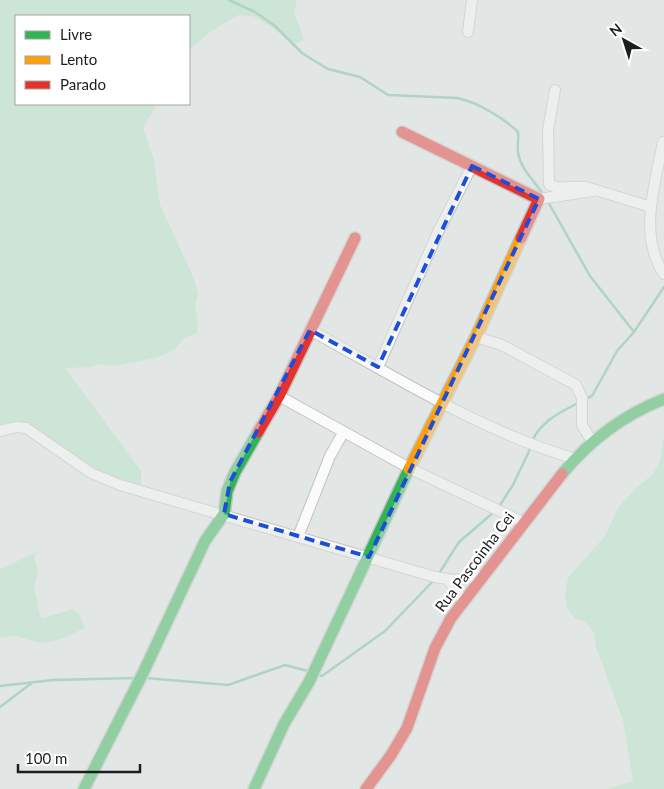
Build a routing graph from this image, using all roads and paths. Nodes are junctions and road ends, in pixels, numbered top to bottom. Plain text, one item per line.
1 (472, 0) edge
2 (468, 32) dead end
3 (555, 90) dead end
4 (402, 132) dead end
5 (663, 142) dead end
6 (472, 166) junction
7 (598, 190) junction
8 (539, 198) junction
9 (652, 207) junction
10 (355, 238) dead end
11 (664, 274) edge
12 (310, 330) junction
13 (476, 337) junction
14 (378, 367) junction
15 (279, 396) junction
16 (664, 399) edge
17 (443, 402) junction
18 (0, 431) edge
19 (342, 432) junction
20 (593, 443) junction
21 (576, 459) junction
22 (411, 469) junction
23 (224, 514) junction
24 (523, 522) junction
25 (298, 537) junction
26 (369, 557) junction
27 (482, 576) junction
28 (448, 580) junction
29 (462, 600) junction
30 (84, 789) edge
31 (254, 789) edge
32 (366, 789) edge

1 - 2 street
3 - 7 street
4 - 6 street
5 - 9 street
6 - 8 street
6 - 14 street
7 - 8 street
7 - 9 street
8 - 13 street
9 - 11 street
10 - 12 street
12 - 14 street
12 - 15 street
13 - 17 street
13 - 20 street
14 - 17 street
15 - 19 street
15 - 23 street
16 - 20 street, Rua Pascoinha Cei
17 - 21 street
17 - 22 street
18 - 23 street
19 - 22 street
19 - 25 street
20 - 21 street, Rua Pascoinha Cei
21 - 24 street, Rua Pascoinha Cei
22 - 24 street
22 - 26 street
23 - 25 street
23 - 30 street
24 - 27 street, Rua Pascoinha Cei
25 - 26 street
26 - 28 street
26 - 31 street
27 - 28 street
27 - 29 street, Rua Pascoinha Cei
28 - 29 street
29 - 32 street, Rua Pascoinha Cei

